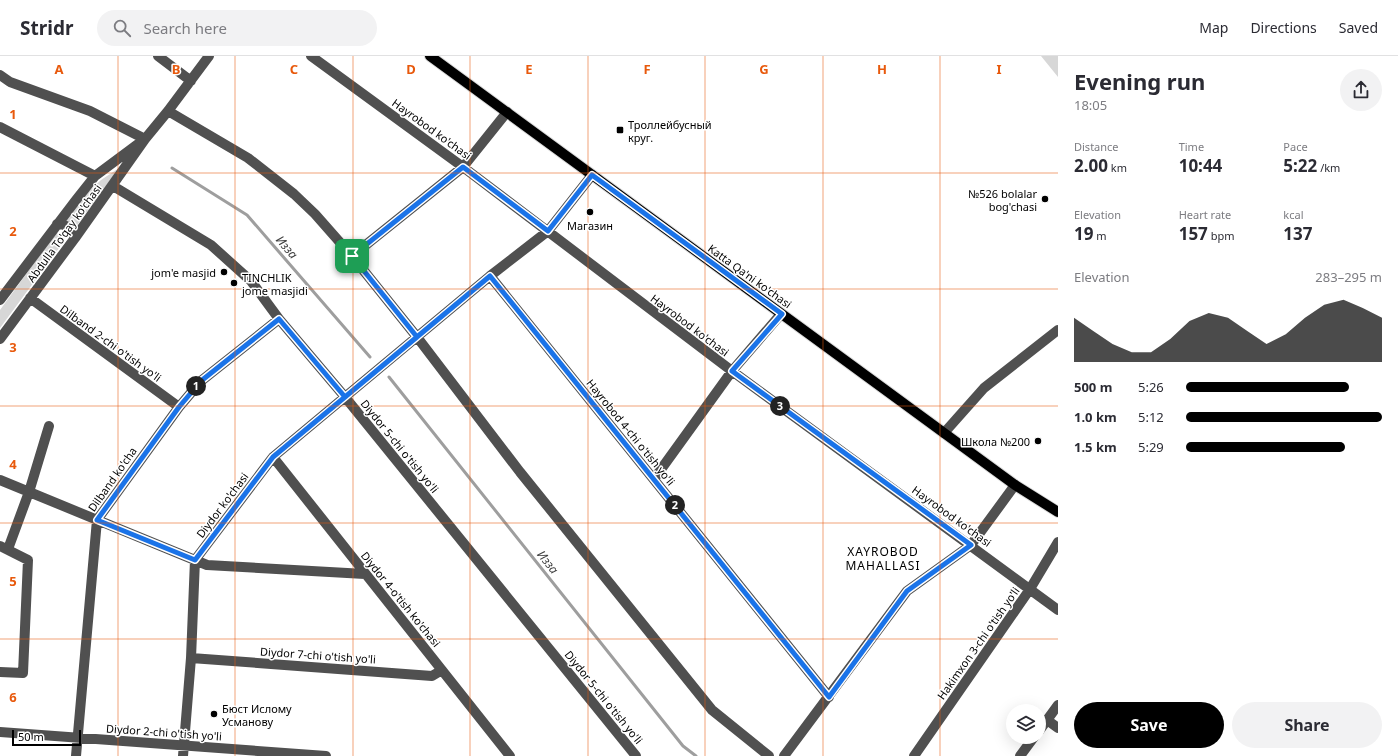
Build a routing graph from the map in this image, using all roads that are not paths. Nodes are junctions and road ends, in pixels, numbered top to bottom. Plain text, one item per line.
1 (158, 56) edge
2 (209, 56) edge
3 (310, 56) edge
4 (430, 56) edge
5 (0, 75) edge
6 (191, 81) junction
7 (168, 111) junction
8 (507, 112) junction
9 (0, 127) edge
10 (145, 139) junction
11 (463, 167) junction
12 (592, 175) junction
13 (95, 176) junction
14 (113, 186) junction
15 (57, 224) junction
16 (548, 231) junction
17 (75, 238) junction
18 (352, 256) junction
19 (490, 276) junction
20 (30, 298) junction
21 (0, 300) edge
22 (782, 314) junction
23 (279, 319) junction
24 (1058, 330) edge
25 (417, 337) junction
26 (0, 339) edge
27 (732, 371) junction
28 (345, 397) junction
29 (179, 407) junction
30 (49, 426) dead end
31 (944, 433) junction
32 (273, 457) junction
33 (654, 479) junction
34 (0, 480) edge
35 (1015, 485) junction
36 (29, 492) junction
37 (1058, 512) edge
38 (97, 520) junction
39 (1058, 542) edge
40 (971, 545) junction
41 (4, 547) edge
42 (195, 560) junction
43 (365, 574) junction
44 (1030, 589) junction
45 (1058, 610) edge
46 (190, 658) junction
47 (442, 670) junction
48 (0, 672) edge
49 (829, 697) junction
50 (1058, 705) edge
51 (1047, 720) joint
52 (1058, 728) edge
53 (0, 732) edge
54 (78, 738) junction
55 (1029, 744) edge
56 (183, 745) junction
57 (76, 756) edge
58 (182, 756) edge
59 (326, 756) edge
60 (510, 756) edge
61 (636, 756) edge
62 (769, 756) edge
63 (784, 756) edge
64 (914, 756) edge
65 (1020, 756) edge

1 - 6 street
2 - 6 street, Abdulla To'qay ko'chasi
3 - 11 street, Hayrobod ko'chasi
4 - 8 main road, Katta Qa'ni ko'chasi
5 - 10 street
6 - 7 street, Abdulla To'qay ko'chasi
7 - 10 street, Abdulla To'qay ko'chasi
7 - 18 street
8 - 11 street
8 - 12 main road, Katta Qa'ni ko'chasi
9 - 13 street
10 - 13 street, Abdulla To'qay ko'chasi
10 - 14 street, Abdulla To'qay ko'chasi
11 - 16 street, Hayrobod ko'chasi
11 - 18 street
12 - 16 street, Diydor ko'chasi
12 - 22 main road, Katta Qa'ni ko'chasi
13 - 15 street, Abdulla To'qay ko'chasi
14 - 17 street, Abdulla To'qay ko'chasi
14 - 23 street, Diydor 5-chi o'tish yo'li
15 - 17 street
15 - 21 street, Abdulla To'qay ko'chasi
16 - 19 street, Diydor ko'chasi
16 - 27 street, Hayrobod ko'chasi
17 - 20 street, Abdulla To'qay ko'chasi
18 - 25 street
19 - 25 street, Diydor ko'chasi
19 - 33 street, Hayrobod 4-chi o'tish yo'li
20 - 26 street, Abdulla To'qay ko'chasi
20 - 29 street, Dilband 2-chi o'tish yo'li
22 - 27 street
22 - 31 main road, Katta Qa'ni ko'chasi
23 - 28 street, Diydor 5-chi o'tish yo'li
23 - 29 street, Dilband ko'cha
24 - 31 street
25 - 28 street, Diydor ko'chasi
25 - 62 street
27 - 33 street
27 - 40 street, Hayrobod ko'chasi
28 - 32 street, Diydor ko'chasi
28 - 61 street, Diydor 5-chi o'tish yo'li
29 - 38 street, Dilband ko'cha
30 - 36 street
31 - 35 main road, Katta Qa'ni ko'chasi
32 - 42 street, Diydor ko'chasi
32 - 43 street, Diydor 4-o'tish ko'chasi
33 - 49 street, Hayrobod 4-chi o'tish yo'li
34 - 36 street
35 - 37 main road, Katta Qa'ni ko'chasi
35 - 40 street
36 - 38 street
36 - 41 street
38 - 42 street
38 - 54 street, Dilband ko'cha
39 - 44 street, Hakimxon 3-chi o'tish yo'li
40 - 44 street, Hayrobod ko'chasi
40 - 49 street
41 - 48 street
42 - 43 street
42 - 46 street
43 - 47 street, Diydor 4-o'tish ko'chasi
44 - 45 street, Hayrobod ko'chasi
44 - 64 street, Hakimxon 3-chi o'tish yo'li
46 - 47 street, Diydor 7-chi o'tish yo'li
46 - 56 street
47 - 60 street, Diydor 4-o'tish ko'chasi
49 - 63 street
50 - 51 street
51 - 52 street
53 - 54 street, Diydor 2-chi o'tish yo'li
54 - 56 street, Diydor 2-chi o'tish yo'li
54 - 57 street, Dilband ko'cha
55 - 65 street
56 - 58 street
56 - 59 street, Diydor 2-chi o'tish yo'li

